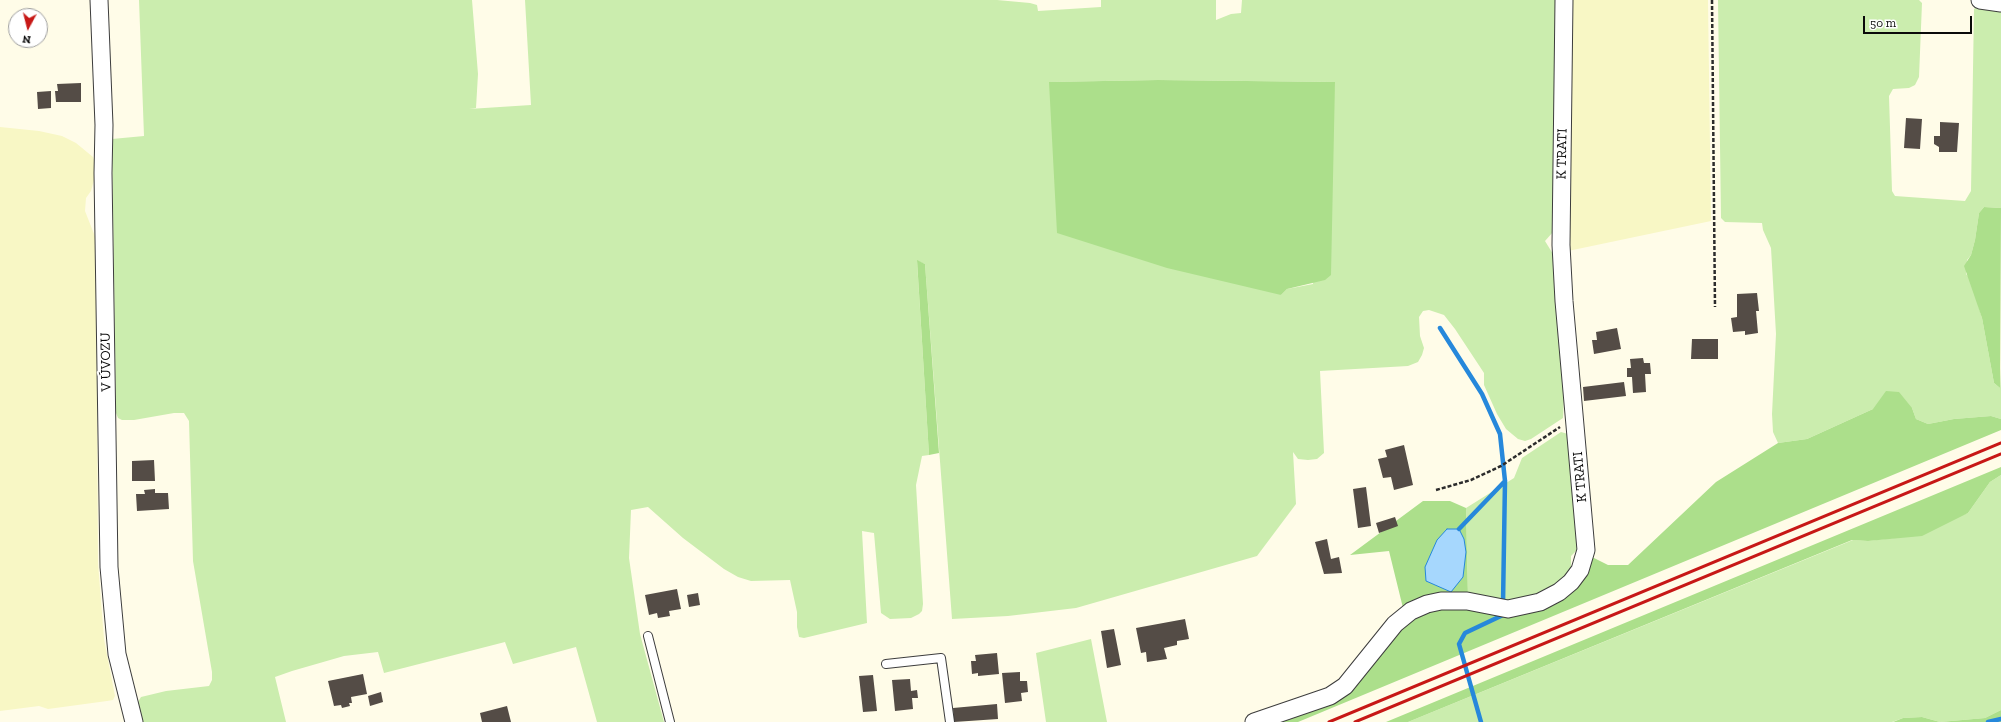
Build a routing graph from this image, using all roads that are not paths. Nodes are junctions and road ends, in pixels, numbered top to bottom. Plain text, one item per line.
1 (99, 0) edge
2 (1564, 0) edge
3 (1980, 0) edge
4 (2001, 3) edge
5 (648, 636) dead end
6 (886, 664) dead end
7 (134, 722) edge
8 (670, 722) edge
9 (950, 722) edge
10 (1254, 722) edge

1 - 7 street, V ÚVOZU
2 - 10 street, K TRATI
3 - 4 street
5 - 8 lane
6 - 9 lane

